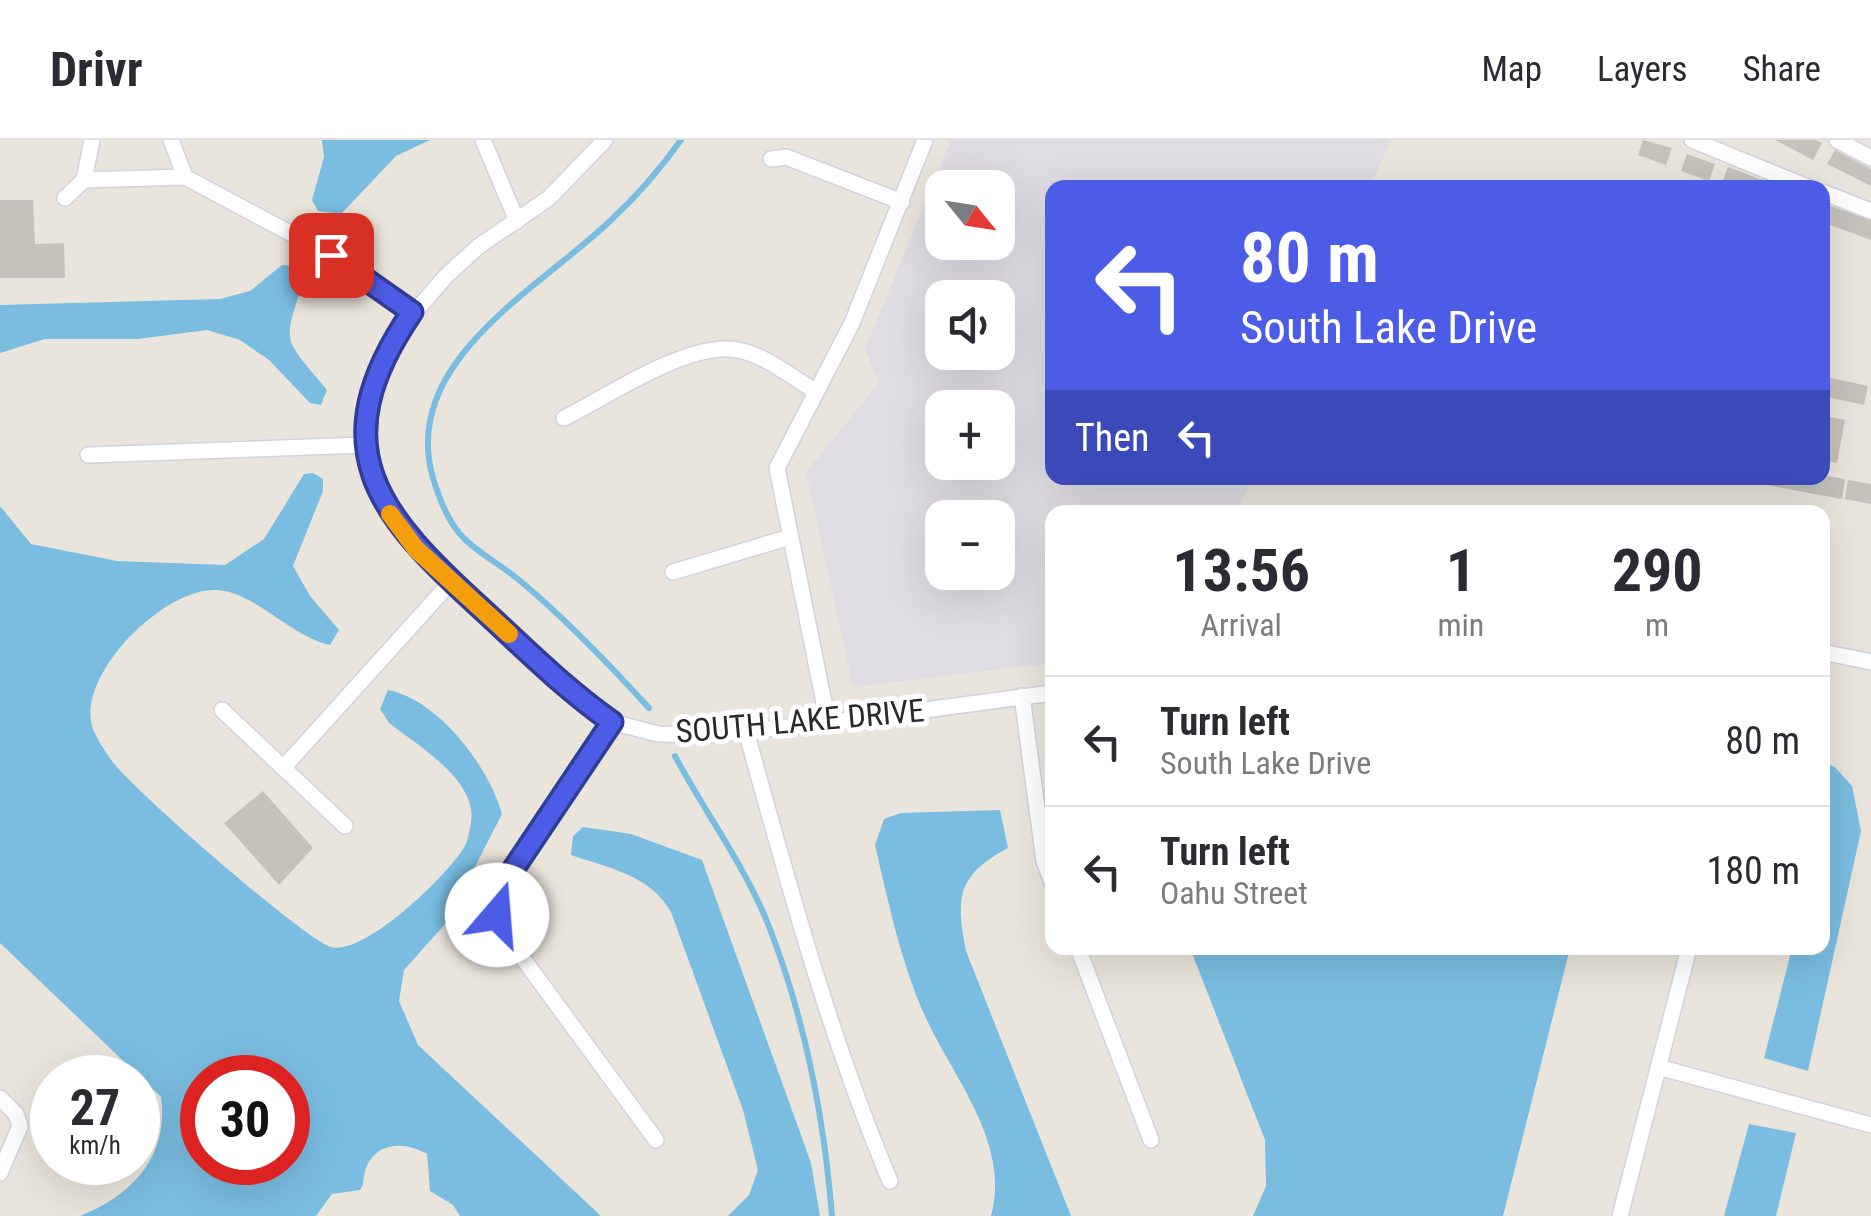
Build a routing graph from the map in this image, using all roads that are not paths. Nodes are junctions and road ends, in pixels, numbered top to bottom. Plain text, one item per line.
1 (92, 140) edge
2 (171, 140) edge
3 (483, 140) edge
4 (605, 140) edge
5 (925, 140) edge
6 (1692, 140) edge
7 (1837, 140) edge
8 (771, 158) dead end
9 (1871, 158) edge
10 (185, 177) junction
11 (84, 180) junction
12 (1790, 180) edge
13 (1830, 195) edge
14 (65, 198) dead end
15 (902, 202) junction
16 (1871, 210) edge
17 (517, 221) junction
18 (412, 312) junction
19 (815, 391) junction
20 (564, 418) dead end
21 (364, 445) junction
22 (88, 456) dead end
23 (790, 536) junction
24 (673, 572) dead end
25 (451, 582) junction
26 (1830, 654) edge
27 (1871, 662) edge
28 (1045, 693) edge
29 (1022, 696) junction
30 (222, 710) dead end
31 (612, 722) junction
32 (828, 724) junction
33 (746, 731) junction
34 (283, 768) junction
35 (345, 826) dead end
36 (1045, 864) edge
37 (1081, 955) edge
38 (1686, 955) edge
39 (1658, 1067) junction
40 (0, 1098) edge
41 (1871, 1125) edge
42 (656, 1140) dead end
43 (1151, 1140) dead end
44 (0, 1173) edge
45 (890, 1181) dead end
46 (1620, 1216) edge

1 - 11 street
2 - 10 street
3 - 17 street
4 - 17 street, SOUTH LAKE DRIVE
5 - 15 street
6 - 12 street
7 - 9 street
8 - 15 street
10 - 11 street
10 - 18 street
11 - 14 street
13 - 16 street
15 - 19 street
17 - 18 street, SOUTH LAKE DRIVE
18 - 21 street, SOUTH LAKE DRIVE
19 - 20 street
19 - 23 street
21 - 22 street
21 - 25 street, SOUTH LAKE DRIVE
23 - 24 street
23 - 32 street
25 - 31 street, SOUTH LAKE DRIVE
25 - 34 street
26 - 27 street
28 - 29 street, SOUTH LAKE DRIVE
29 - 32 street, SOUTH LAKE DRIVE
29 - 36 street
30 - 34 street
31 - 33 street, SOUTH LAKE DRIVE
31 - 42 street
32 - 33 street, SOUTH LAKE DRIVE
33 - 45 street
34 - 35 street
37 - 43 street
38 - 39 street
39 - 41 street
39 - 46 street
40 - 44 street

